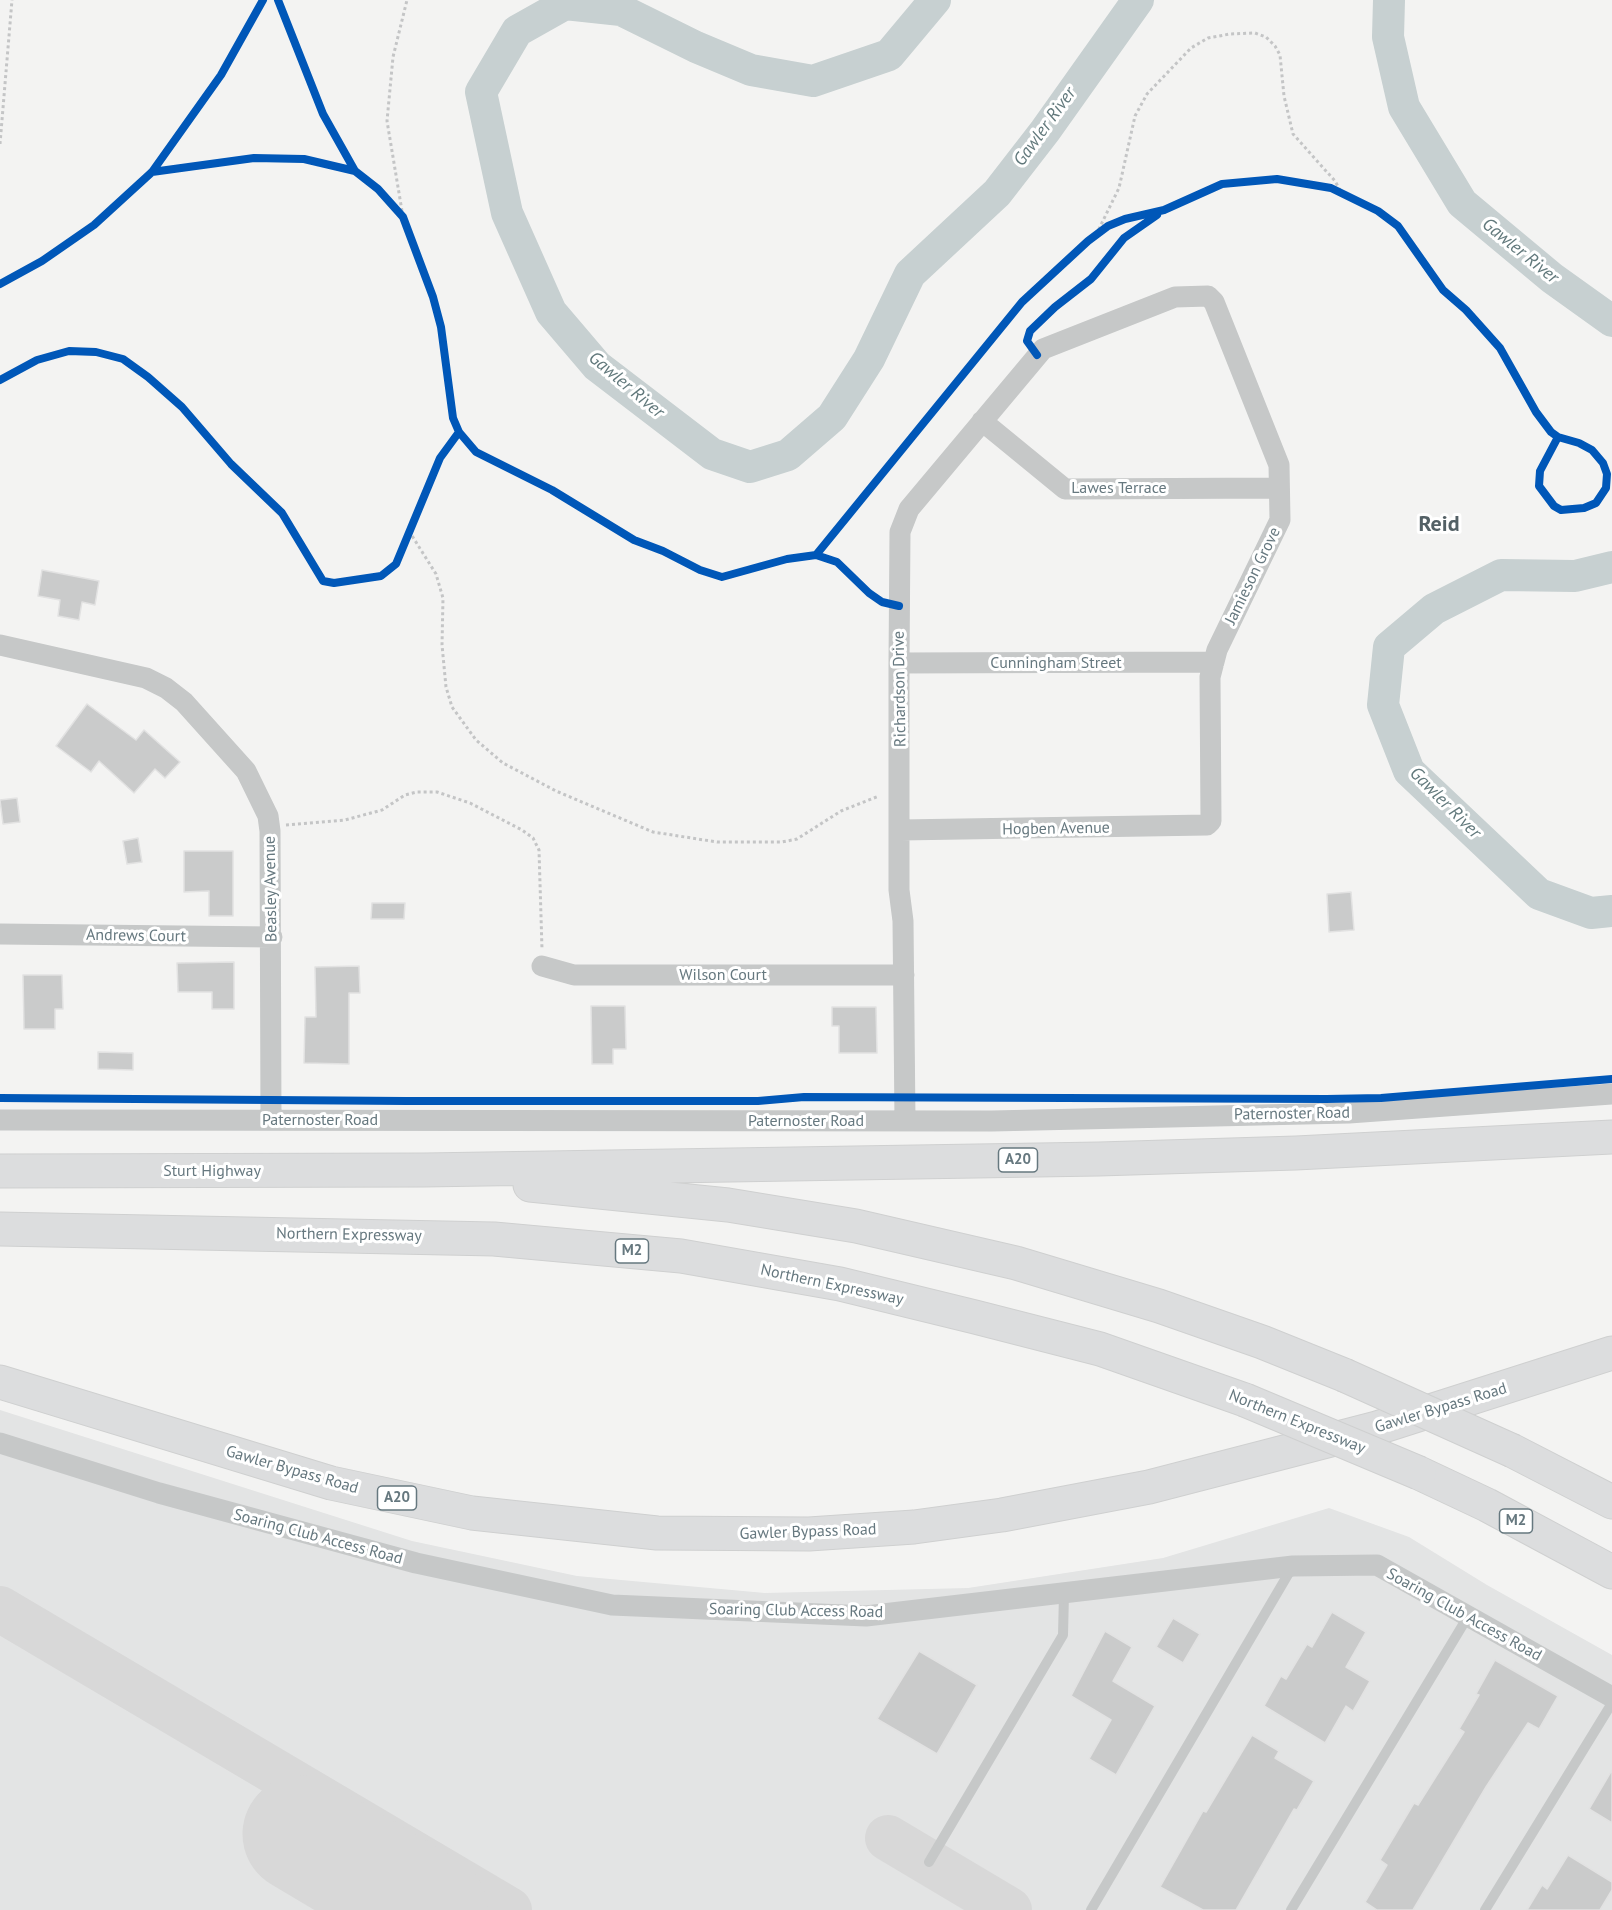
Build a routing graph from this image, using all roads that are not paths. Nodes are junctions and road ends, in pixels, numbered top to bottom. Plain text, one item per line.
1 (1183, 297) joint
2 (982, 421) junction
3 (1279, 488) junction
4 (0, 645) edge
5 (1214, 662) junction
6 (899, 663) junction
7 (1211, 822) joint
8 (901, 830) junction
9 (0, 934) edge
10 (272, 938) junction
11 (542, 966) road end
12 (904, 975) junction
13 (1612, 1094) edge
14 (0, 1120) edge
15 (271, 1120) junction
16 (905, 1121) junction
17 (1612, 1137) edge
18 (0, 1170) edge
19 (424, 1170) junction
20 (0, 1229) edge
21 (1607, 1357) edge
22 (0, 1382) edge
23 (0, 1443) edge
24 (1612, 1502) edge
25 (1293, 1566) junction
26 (1612, 1572) edge
27 (1064, 1594) junction
28 (1467, 1618) junction
29 (1612, 1697) edge
30 (1612, 1703) edge
31 (929, 1862) dead end
32 (1091, 1910) edge
33 (1291, 1910) edge
34 (1485, 1910) edge

1 - 2 street, Richardson Drive
1 - 3 street, Jamieson Grove
2 - 3 street, Lawes Terrace
2 - 6 street, Richardson Drive
3 - 5 street, Jamieson Grove
4 - 10 street, Beasley Avenue
5 - 6 street, Cunningham Street
5 - 7 street, Jamieson Grove
6 - 8 street, Richardson Drive
7 - 8 street, Hogben Avenue
8 - 12 street, Richardson Drive
9 - 10 street, Andrews Court
10 - 15 street, Beasley Avenue
11 - 12 street, Wilson Court
12 - 16 street, Richardson Drive
13 - 16 street, Paternoster Road
14 - 15 street, Paternoster Road
15 - 16 street, Paternoster Road
17 - 19 highway, A20
18 - 19 highway, Sturt Highway / A20
19 - 24 highway, bridge
20 - 26 highway, Northern Expressway / M2, bridge
21 - 22 highway, Gawler Bypass Road / A20
23 - 27 street, Soaring Club Access Road
25 - 27 street, Soaring Club Access Road
25 - 28 street, Soaring Club Access Road
25 - 32 lane
27 - 31 lane
28 - 29 street, Soaring Club Access Road
28 - 33 lane
30 - 34 lane

